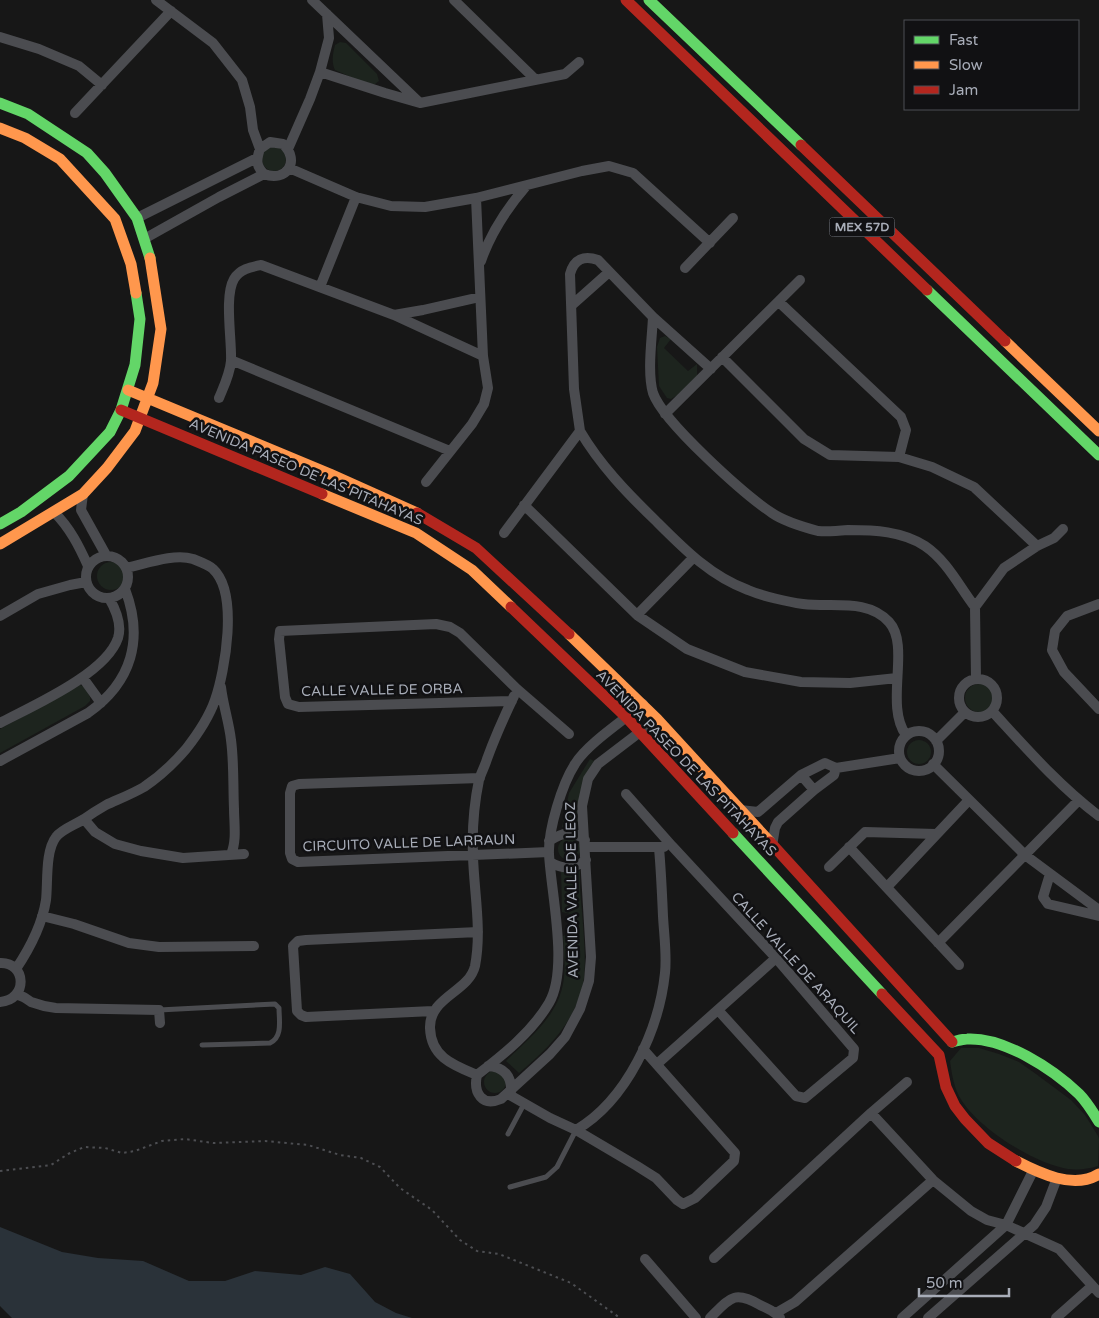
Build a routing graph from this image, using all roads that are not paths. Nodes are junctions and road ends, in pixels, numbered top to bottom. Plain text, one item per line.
1 (156, 0) edge
2 (312, 0) edge
3 (454, 0) edge
4 (626, 0) edge
5 (649, 0) edge
6 (171, 11) junction
7 (327, 14) junction
8 (0, 37) edge
9 (579, 62) dead end
10 (320, 72) junction
11 (536, 80) junction
12 (102, 84) junction
13 (420, 102) junction
14 (0, 103) edge
15 (75, 112) dead end
16 (0, 128) edge
17 (60, 134) junction
18 (288, 149) junction
19 (48, 152) junction
20 (258, 153) junction
21 (289, 168) junction
22 (264, 174) junction
23 (210, 181) junction
24 (527, 185) junction
25 (219, 197) junction
26 (356, 197) junction
27 (476, 198) junction
28 (137, 218) junction
29 (733, 218) dead end
30 (144, 239) junction
31 (710, 242) junction
32 (479, 266) junction
33 (685, 268) dead end
34 (608, 273) junction
35 (800, 280) dead end
36 (320, 288) junction
37 (480, 297) junction
38 (779, 302) junction
39 (572, 306) junction
40 (394, 314) junction
41 (653, 317) junction
42 (483, 356) junction
43 (722, 358) junction
44 (231, 360) junction
45 (711, 368) junction
46 (128, 390) junction
47 (147, 398) junction
48 (219, 398) dead end
49 (122, 410) junction
50 (665, 414) junction
51 (140, 418) junction
52 (580, 431) junction
53 (1099, 431) edge
54 (450, 451) junction
55 (1099, 454) edge
56 (899, 457) junction
57 (330, 474) junction
58 (426, 482) dead end
59 (83, 494) junction
60 (323, 494) junction
61 (524, 505) junction
62 (54, 512) junction
63 (0, 524) edge
64 (1063, 529) dead end
65 (504, 533) dead end
66 (0, 544) edge
67 (1038, 546) junction
68 (106, 555) junction
69 (693, 558) junction
70 (88, 566) junction
71 (126, 568) junction
72 (86, 582) junction
73 (125, 589) junction
74 (109, 598) junction
75 (1099, 604) edge
76 (975, 607) junction
77 (637, 615) junction
78 (0, 616) edge
79 (83, 678) junction
80 (897, 678) junction
81 (976, 679) junction
82 (220, 680) junction
83 (517, 689) junction
84 (512, 701) junction
85 (101, 703) junction
86 (643, 704) junction
87 (1099, 708) edge
88 (965, 712) junction
89 (992, 712) junction
90 (626, 717) junction
91 (658, 719) junction
92 (0, 723) edge
93 (640, 732) junction
94 (569, 734) dead end
95 (906, 735) junction
96 (936, 741) junction
97 (587, 750) junction
98 (900, 758) junction
99 (0, 761) edge
100 (598, 764) junction
101 (932, 764) junction
102 (836, 768) junction
103 (801, 775) junction
104 (480, 778) junction
105 (814, 790) junction
106 (626, 794) dead end
107 (969, 800) junction
108 (1078, 801) junction
109 (740, 810) junction
110 (1099, 816) edge
111 (84, 819) junction
112 (936, 834) junction
113 (549, 841) junction
114 (585, 844) junction
115 (672, 846) junction
116 (772, 846) junction
117 (849, 847) junction
118 (659, 848) junction
119 (231, 854) junction
120 (244, 854) dead end
121 (473, 854) junction
122 (1025, 855) junction
123 (549, 857) junction
124 (586, 860) junction
125 (829, 867) dead end
126 (1050, 874) junction
127 (886, 887) junction
128 (1099, 910) edge
129 (42, 916) junction
130 (1099, 916) edge
131 (478, 932) junction
132 (938, 943) junction
133 (254, 946) dead end
134 (776, 958) junction
135 (0, 963) edge
136 (959, 966) dead end
137 (16, 968) junction
138 (16, 995) junction
139 (0, 1002) edge
140 (159, 1010) junction
141 (718, 1010) junction
142 (433, 1011) junction
143 (160, 1022) dead end
144 (952, 1042) junction
145 (202, 1045) dead end
146 (643, 1050) junction
147 (938, 1055) junction
148 (657, 1064) junction
149 (488, 1066) junction
150 (477, 1075) junction
151 (907, 1082) dead end
152 (509, 1093) junction
153 (524, 1104) junction
154 (871, 1113) junction
155 (1099, 1122) edge
156 (576, 1130) junction
157 (508, 1134) dead end
158 (1034, 1171) junction
159 (1058, 1178) junction
160 (933, 1180) junction
161 (1097, 1180) edge
162 (510, 1187) dead end
163 (1006, 1225) junction
164 (1024, 1234) junction
165 (714, 1258) dead end
166 (645, 1259) dead end
167 (1096, 1290) edge
168 (778, 1315) edge
169 (696, 1318) edge
170 (710, 1318) edge
171 (902, 1318) edge
172 (928, 1318) edge
173 (1056, 1318) edge

1 - 6 street
2 - 7 street
3 - 11 street
4 - 55 main road, MEX 57D
5 - 53 main road, MEX 57D
6 - 12 street
6 - 20 street
7 - 10 street
7 - 13 street
8 - 12 street
9 - 11 street
10 - 13 street
10 - 18 street
11 - 13 street
12 - 15 street
14 - 17 main road
16 - 19 main road
17 - 19 main road
17 - 28 main road
18 - 20 street
18 - 21 street
19 - 46 main road
20 - 22 street
20 - 23 street
21 - 22 street
21 - 26 street
22 - 25 street
23 - 25 street
23 - 28 street
24 - 27 street
24 - 31 street
24 - 32 street
25 - 30 street
26 - 27 street
26 - 36 street
27 - 32 street
28 - 30 main road
29 - 31 street
30 - 47 main road
31 - 33 street
32 - 37 street
34 - 39 street
34 - 39 street
34 - 41 street
35 - 38 street
36 - 40 street
36 - 44 street
37 - 40 street
37 - 42 street
38 - 43 street
38 - 56 street
39 - 52 street
40 - 42 street
41 - 45 street
41 - 50 street
42 - 54 street
43 - 45 street
43 - 56 street
44 - 48 street
44 - 54 street
45 - 50 street
46 - 47 main road, AVENIDA PASEO DE LAS PITAHAYAS
46 - 49 main road
47 - 51 main road
47 - 57 main road, AVENIDA PASEO DE LAS PITAHAYAS
49 - 51 main road, AVENIDA PASEO DE LAS PITAHAYAS
49 - 63 main road
50 - 76 street
51 - 59 main road
51 - 60 main road, AVENIDA PASEO DE LAS PITAHAYAS
52 - 61 street
52 - 69 street
54 - 58 street
56 - 67 street
57 - 60 main road
57 - 86 main road, AVENIDA PASEO DE LAS PITAHAYAS
59 - 62 main road
59 - 68 street
60 - 90 main road, AVENIDA PASEO DE LAS PITAHAYAS
61 - 65 street
61 - 77 street
62 - 66 main road
62 - 70 street
64 - 67 street
67 - 76 street
68 - 70 street
68 - 71 street
69 - 77 street
69 - 80 street
70 - 72 street
71 - 73 street
71 - 82 street
72 - 74 street
72 - 78 street
73 - 74 street
73 - 85 street
74 - 79 street
75 - 87 street
76 - 81 street
77 - 80 street
79 - 85 street
79 - 92 street
80 - 95 street
81 - 88 street
81 - 89 street
82 - 111 street
82 - 119 street
83 - 84 street
83 - 84 street, CALLE VALLE DE ORBA
83 - 94 street
84 - 104 street
85 - 99 street
86 - 90 street, AVENIDA VALLE DE LEOZ
86 - 91 main road, AVENIDA PASEO DE LAS PITAHAYAS
88 - 89 street
88 - 96 street
89 - 108 street
90 - 93 main road, AVENIDA PASEO DE LAS PITAHAYAS
90 - 97 street, AVENIDA VALLE DE LEOZ
91 - 93 street, AVENIDA VALLE DE LEOZ
91 - 109 main road, AVENIDA PASEO DE LAS PITAHAYAS
93 - 100 street, AVENIDA VALLE DE LEOZ
93 - 147 main road, AVENIDA PASEO DE LAS PITAHAYAS
95 - 96 street
95 - 98 street
96 - 101 street
97 - 100 street
97 - 113 street, AVENIDA VALLE DE LEOZ
98 - 101 street
98 - 102 street
100 - 114 street, AVENIDA VALLE DE LEOZ
101 - 107 street
102 - 103 street
102 - 105 street
103 - 105 street
103 - 109 street
104 - 121 street
104 - 121 street, CIRCUITO VALLE DE LARRAUN
105 - 116 street
106 - 115 street, CALLE VALLE DE ARAQUIL
107 - 112 street
107 - 122 street
108 - 110 street
108 - 122 street
109 - 116 main road, AVENIDA PASEO DE LAS PITAHAYAS
111 - 119 street
111 - 129 street
112 - 117 street
112 - 127 street
113 - 114 street
113 - 123 street, AVENIDA VALLE DE LEOZ
114 - 118 street
114 - 124 street, AVENIDA VALLE DE LEOZ
115 - 118 street
115 - 134 street, CALLE VALLE DE ARAQUIL
116 - 144 main road, AVENIDA PASEO DE LAS PITAHAYAS
117 - 125 street
117 - 127 street
118 - 146 street
119 - 120 street
121 - 123 street, CIRCUITO VALLE DE LARRAUN
121 - 131 street
122 - 126 street
122 - 132 street
123 - 124 street, CIRCUITO VALLE DE LARRAUN
123 - 149 street, AVENIDA VALLE DE LEOZ
124 - 152 street, AVENIDA VALLE DE LEOZ
126 - 128 street
126 - 130 street
127 - 132 street
129 - 133 street
129 - 137 street
131 - 142 street
131 - 142 street
132 - 136 street
134 - 141 street
134 - 141 street, CALLE VALLE DE ARAQUIL
135 - 137 street
137 - 138 street
138 - 139 street
138 - 140 street
140 - 143 street
140 - 145 lane
141 - 148 street
142 - 150 street
144 - 147 main road
144 - 155 main road
146 - 148 street
146 - 156 street
147 - 158 main road
148 - 156 street
149 - 150 street, AVENIDA VALLE DE LEOZ
149 - 152 street
150 - 152 street
151 - 154 street
152 - 153 street
153 - 156 street
153 - 157 lane
154 - 160 street
154 - 165 street
156 - 162 lane
158 - 159 main road
158 - 163 street
159 - 161 main road
159 - 164 street
160 - 163 street
160 - 168 street
163 - 164 street
163 - 171 street
164 - 167 street
164 - 172 street
166 - 169 street
167 - 173 street
168 - 170 street

